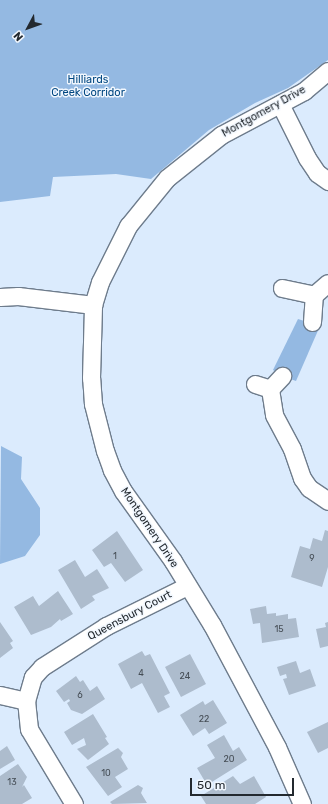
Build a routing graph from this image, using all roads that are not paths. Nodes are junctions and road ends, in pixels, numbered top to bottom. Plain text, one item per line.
1 (328, 71) edge
2 (280, 104) junction
3 (328, 182) edge
4 (328, 283) edge
5 (282, 288) dead end
6 (314, 295) junction
7 (0, 296) edge
8 (93, 305) junction
9 (312, 322) dead end
10 (269, 383) dead end
11 (328, 502) edge
12 (187, 586) junction
13 (0, 695) edge
14 (26, 701) junction
15 (74, 804) edge
16 (302, 804) edge

1 - 2 street, Montgomery Drive
2 - 3 street
2 - 8 street, Montgomery Drive
4 - 6 street
5 - 6 street
6 - 9 street
7 - 8 street
8 - 12 street, Montgomery Drive
10 - 11 street
12 - 14 street, Queensbury Court
12 - 16 street, Montgomery Drive
13 - 14 street
14 - 15 street, Queensbury Court

